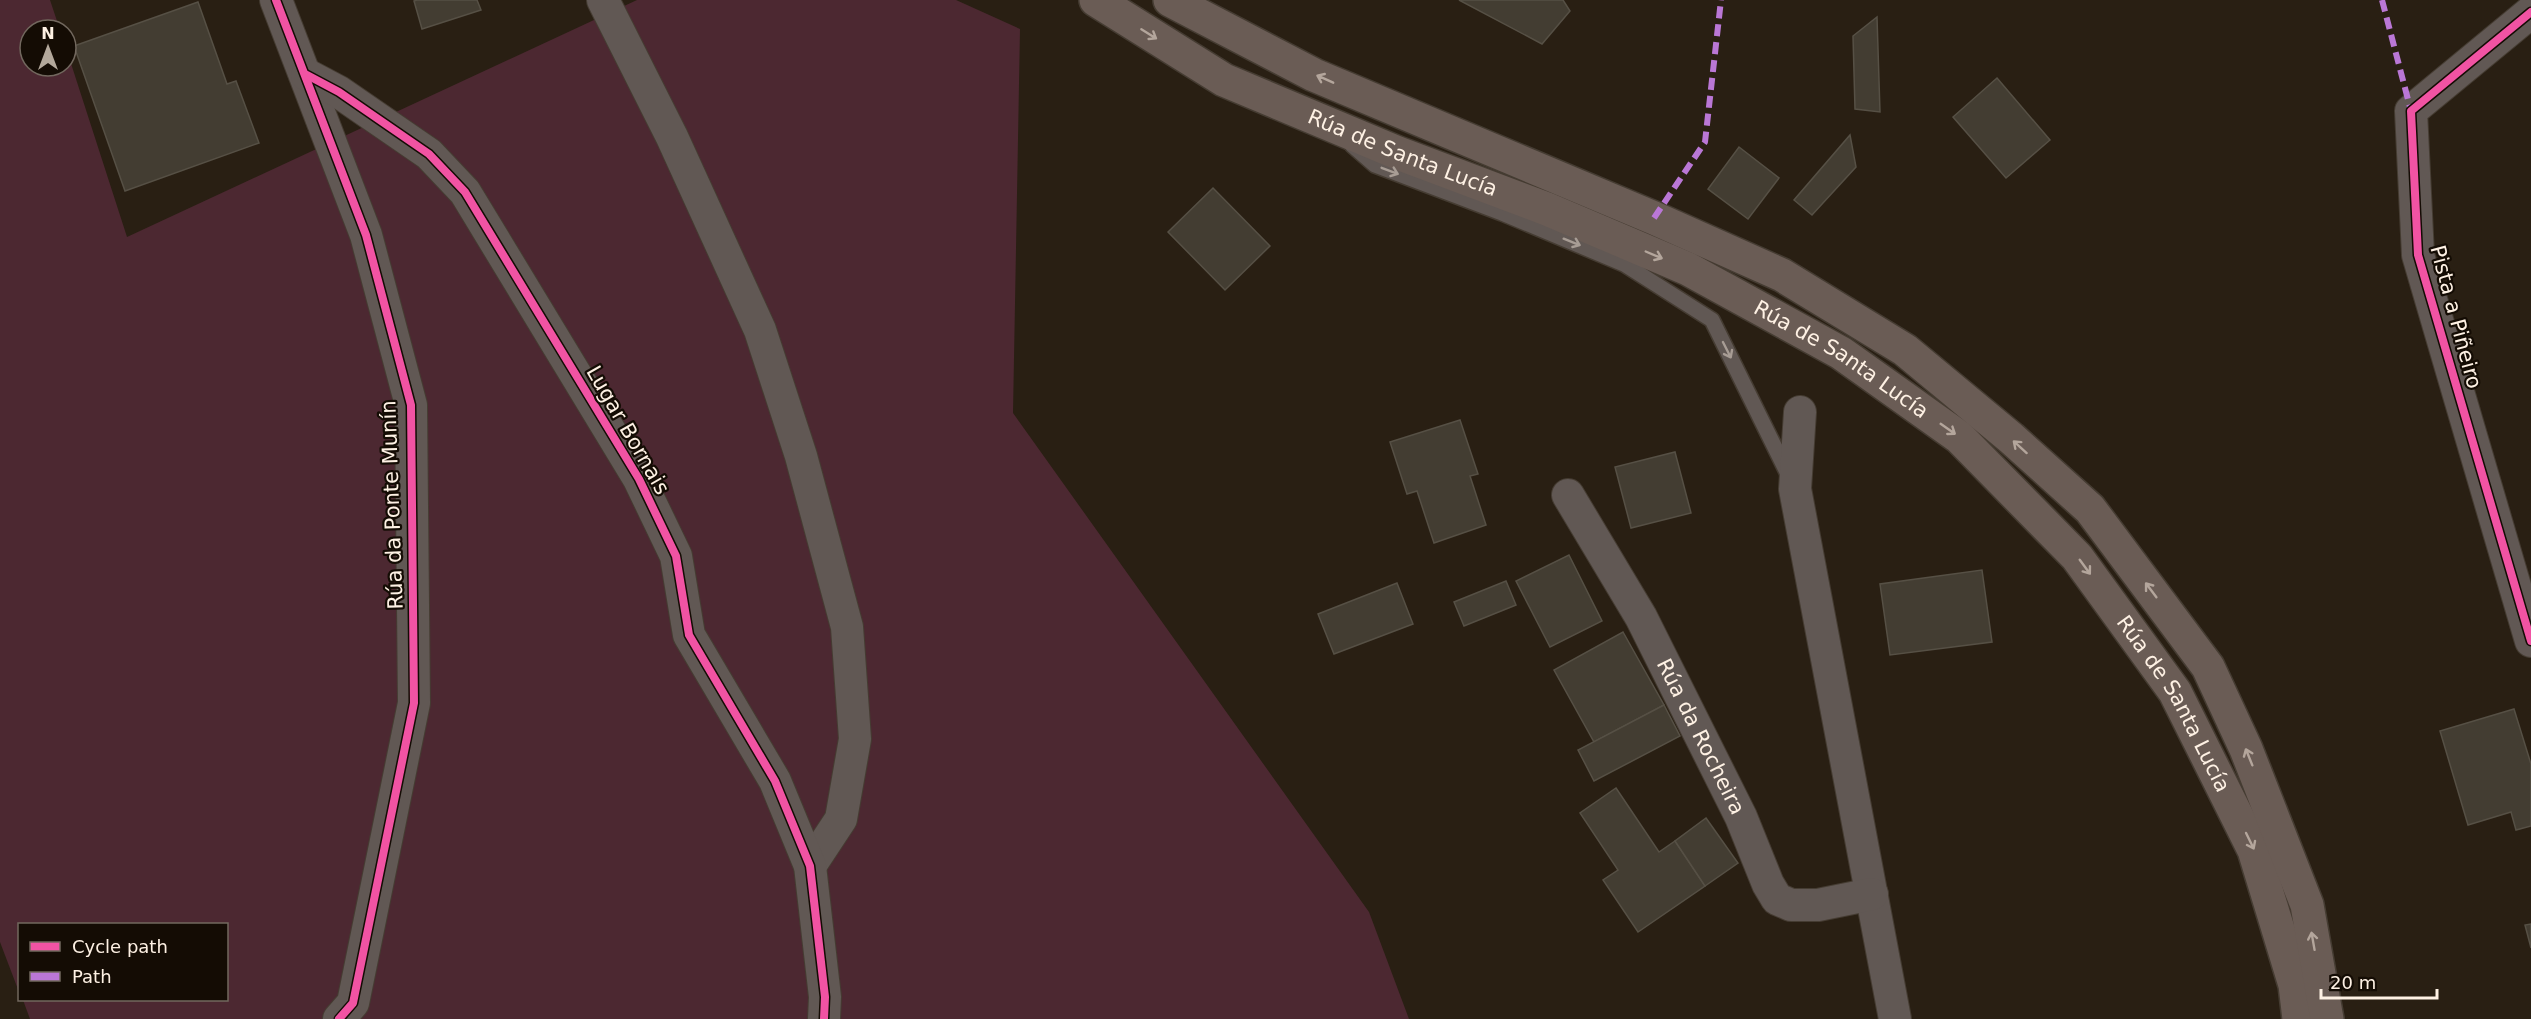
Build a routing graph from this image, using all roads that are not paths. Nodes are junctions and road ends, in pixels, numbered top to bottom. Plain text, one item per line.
1 (276, 0) edge
2 (603, 0) edge
3 (1096, 0) edge
4 (1170, 0) edge
5 (2531, 12) edge
6 (307, 75) junction
7 (1328, 123) junction
8 (1800, 412) dead end
9 (1795, 489) junction
10 (1569, 495) dead end
11 (2531, 641) edge
12 (810, 866) junction
13 (1872, 894) junction
14 (339, 1019) edge
15 (824, 1019) edge
16 (1895, 1019) edge
17 (2299, 1019) edge
18 (2327, 1019) edge

1 - 6 street, Rúa da Ponte Munín
2 - 12 street
3 -> 7 highway, Rúa de Santa Lucía
18 -> 4 highway, Rúa de Santa Lucía
5 - 11 street, Pista a Piñeiro
6 - 12 street, Lugar Bornais
6 - 14 street, Rúa da Ponte Munín
7 -> 9 lane
7 -> 17 highway, Rúa de Santa Lucía
8 - 9 street
9 - 13 street
10 - 13 street, Rúa da Rocheira
12 - 15 street, Lugar Bornais
13 - 16 street

